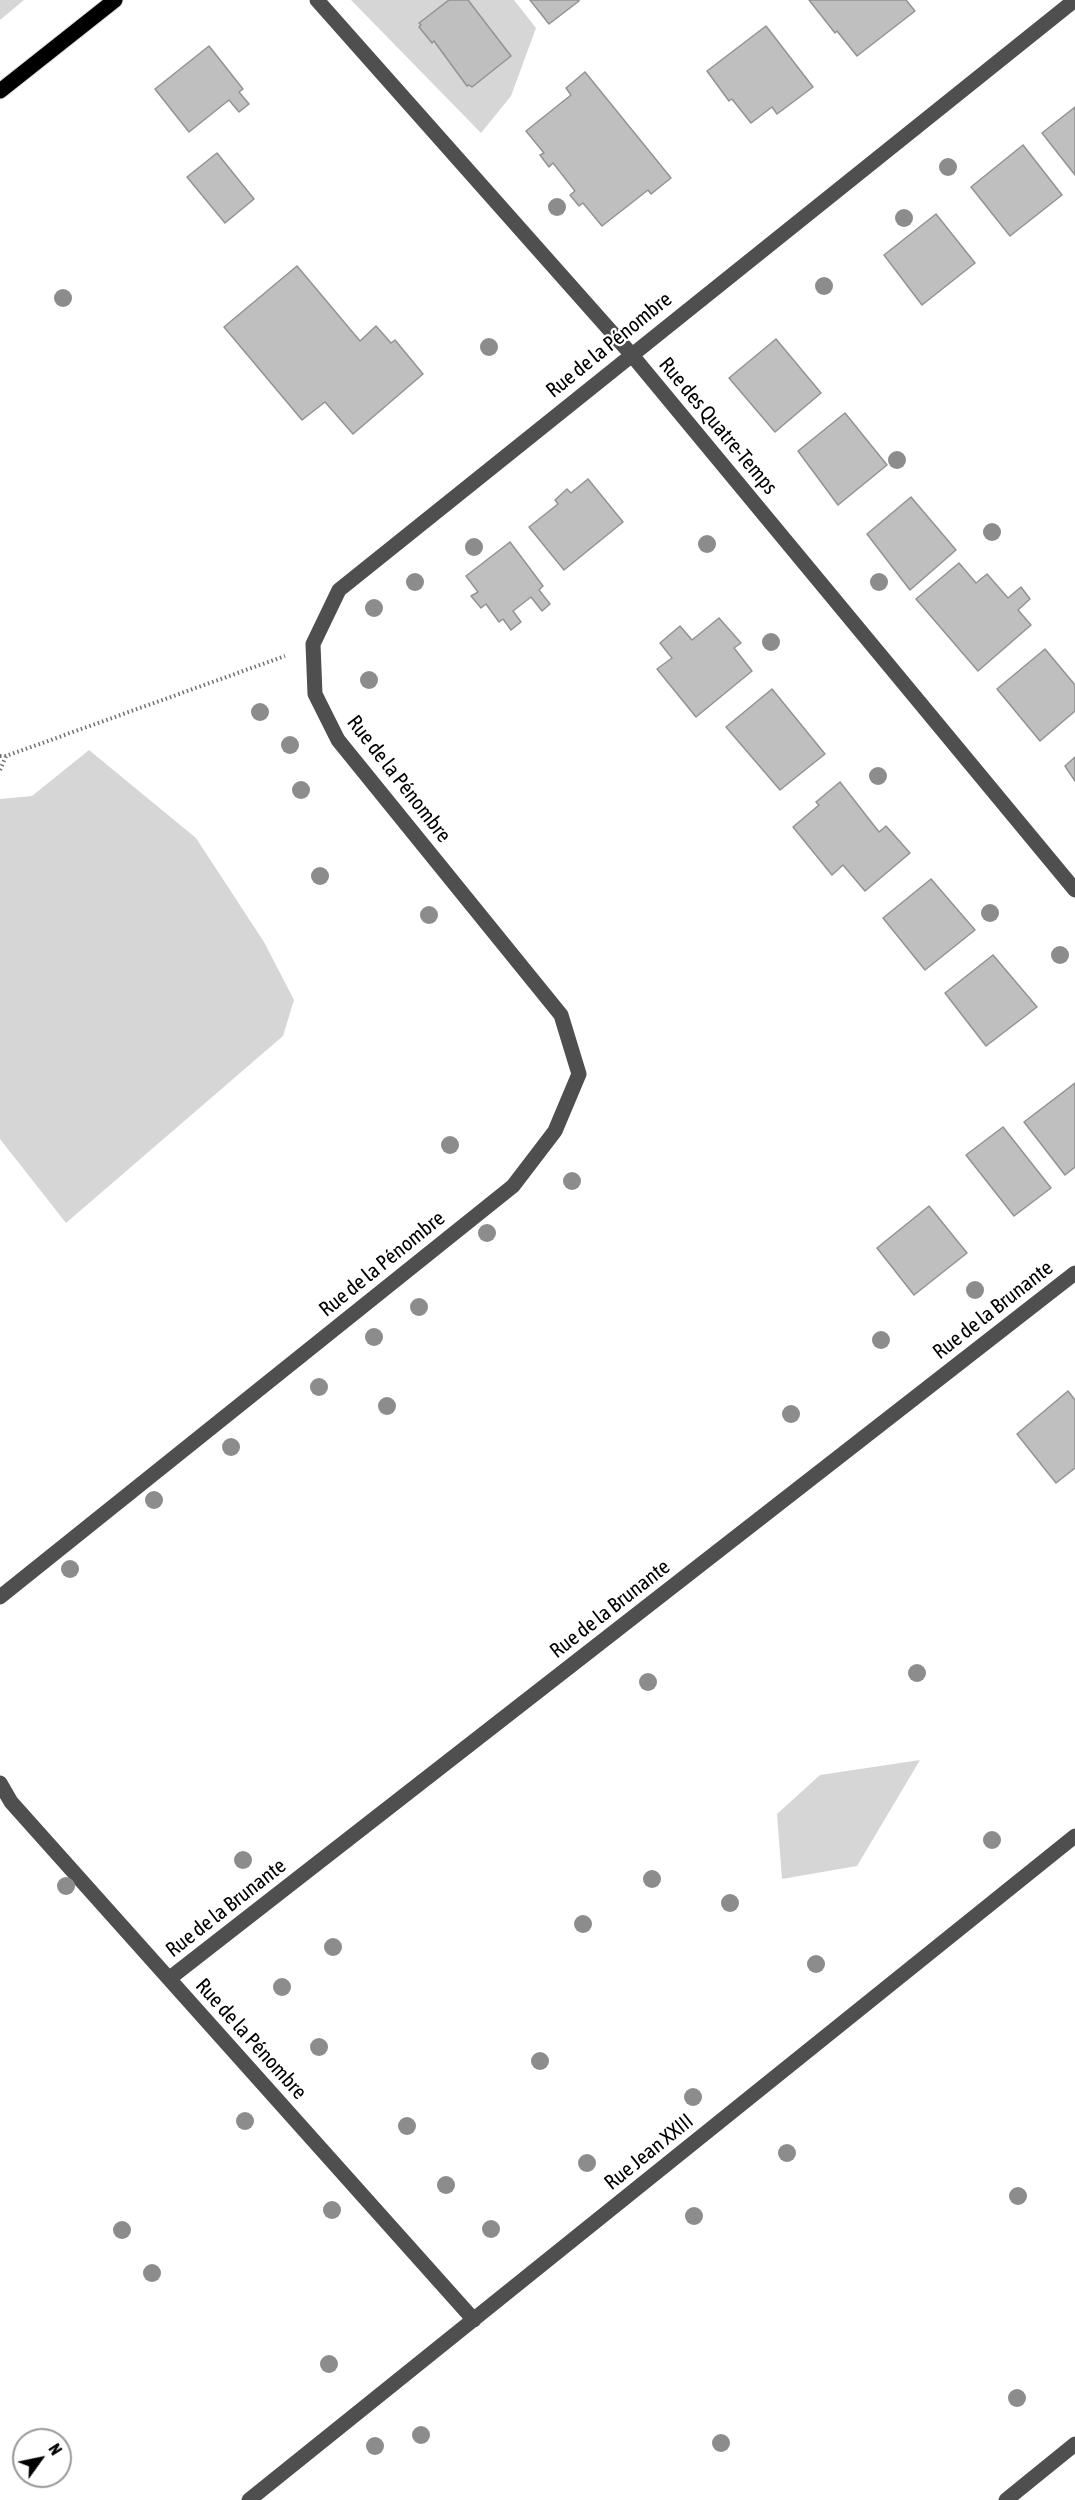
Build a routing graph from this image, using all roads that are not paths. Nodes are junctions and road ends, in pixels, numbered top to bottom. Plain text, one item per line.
1 (115, 0) edge
2 (317, 0) edge
3 (1075, 0) edge
4 (0, 91) edge
5 (631, 354) junction
6 (1075, 890) edge
7 (1075, 1273) edge
8 (0, 1598) edge
9 (0, 1783) edge
10 (1075, 1836) edge
11 (170, 1978) junction
12 (474, 2320) junction
13 (1075, 2444) edge
14 (249, 2500) edge
15 (1006, 2500) edge

1 - 4 main road
2 - 5 street, Rue des Quatre-Temps
3 - 5 street, Rue de la Pénombre
5 - 6 street, Rue des Quatre-Temps
5 - 8 street, Rue de la Pénombre
7 - 11 street, Rue de la Brunante
9 - 11 street, Rue de la Pénombre
10 - 12 street, Rue Jean XXIII
11 - 12 street, Rue de la Pénombre
12 - 14 street, Rue Jean XXIII
13 - 15 street

